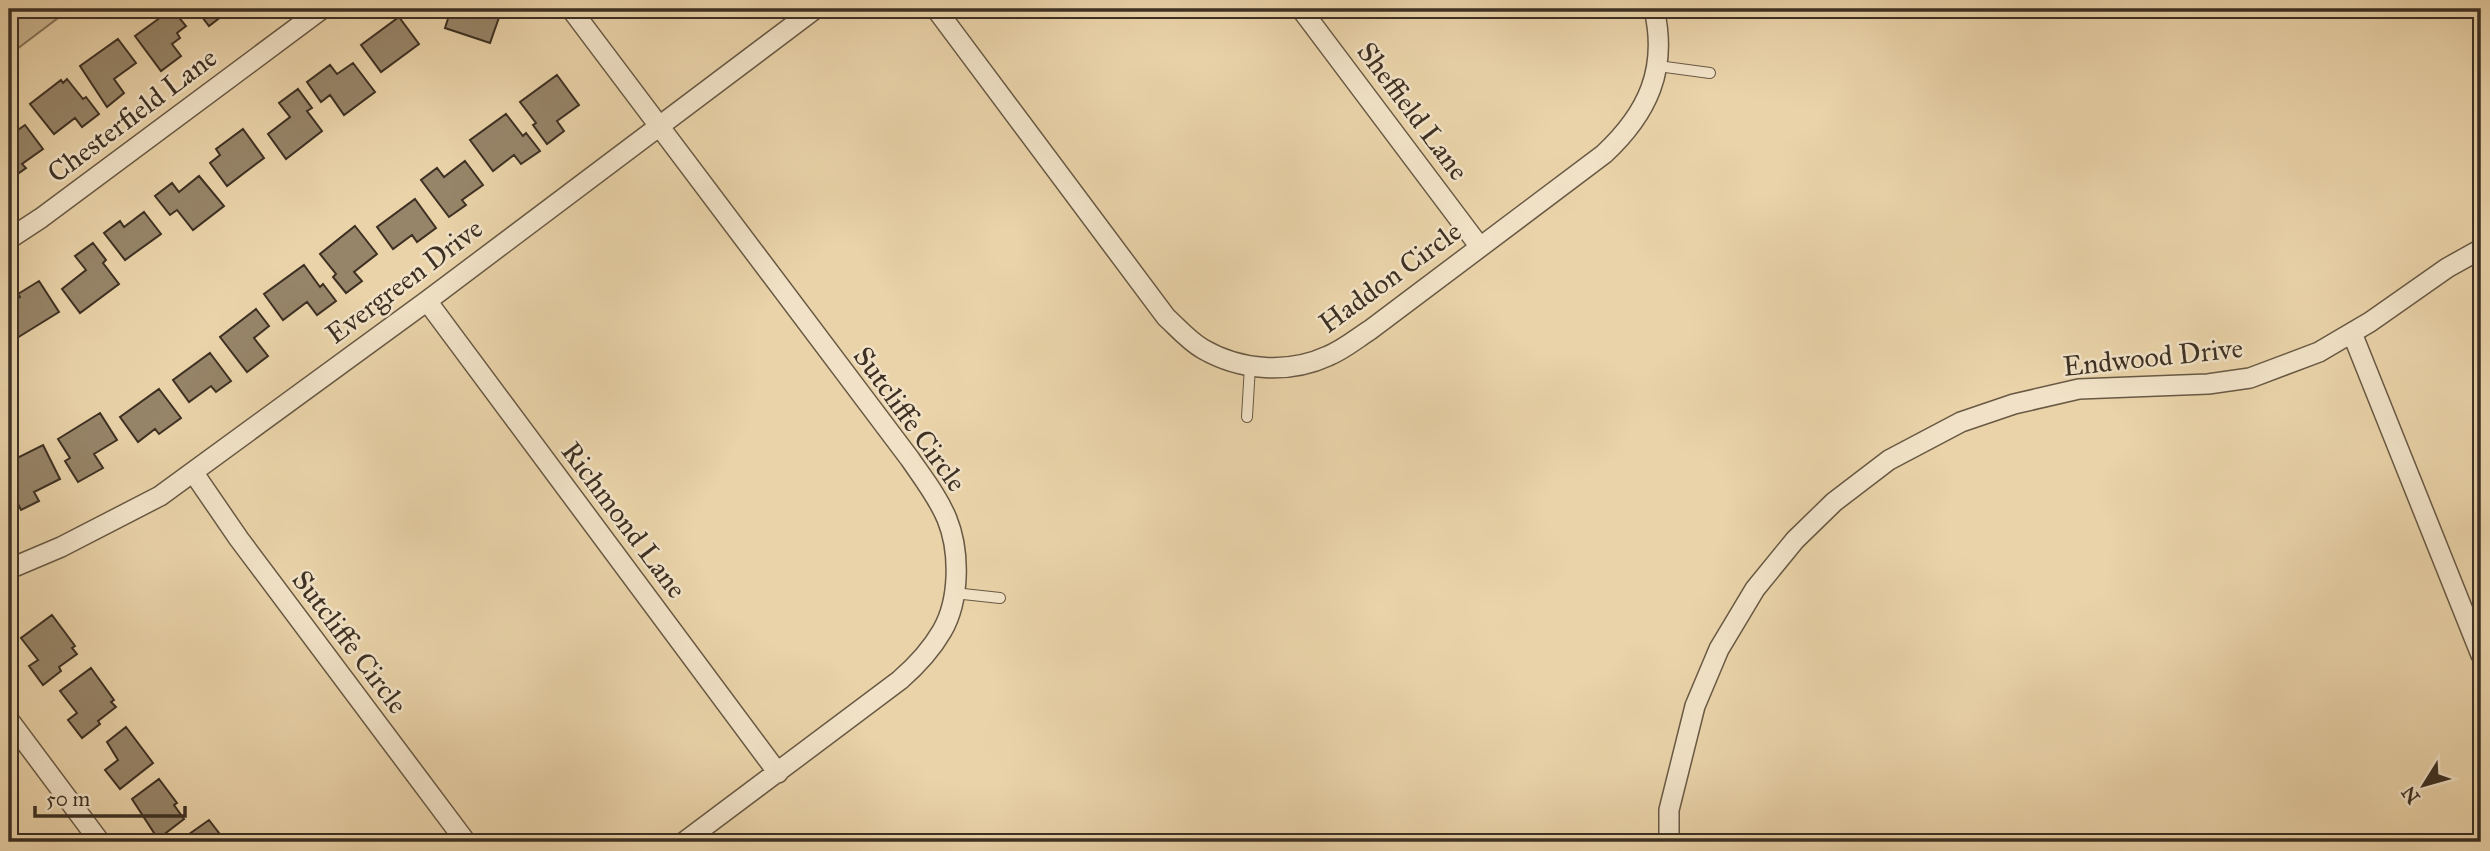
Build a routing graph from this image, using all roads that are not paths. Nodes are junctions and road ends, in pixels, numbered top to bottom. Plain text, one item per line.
1 (322, 9) edge
2 (571, 9) edge
3 (815, 9) edge
4 (936, 9) edge
5 (1301, 9) edge
6 (1654, 9) edge
7 (1658, 66) junction
8 (1710, 73) dead end
9 (660, 125) junction
10 (9, 239) edge
11 (1480, 247) junction
12 (2481, 249) edge
13 (426, 301) junction
14 (2352, 332) junction
15 (1250, 366) junction
16 (1247, 417) dead end
17 (193, 472) junction
18 (9, 569) edge
19 (954, 593) junction
20 (1000, 598) dead end
21 (2481, 655) edge
22 (9, 720) edge
23 (778, 772) junction
24 (100, 842) edge
25 (466, 842) edge
26 (684, 842) edge
27 (1669, 842) edge

1 - 10 street, Chesterfield Lane
2 - 9 street
3 - 9 street, Evergreen Drive
4 - 15 street, Haddon Circle
5 - 11 street, Sheffield Lane
6 - 7 street, Haddon Circle
7 - 8 lane
7 - 11 street, Haddon Circle
9 - 13 street, Evergreen Drive
9 - 19 street, Sutcliffe Circle
11 - 15 street, Haddon Circle
12 - 14 street, Endwood Drive
13 - 17 street, Evergreen Drive
13 - 23 street, Richmond Lane
14 - 21 street
14 - 27 street, Endwood Drive
15 - 16 lane
17 - 18 street, Evergreen Drive
17 - 25 street, Sutcliffe Circle
19 - 20 lane
19 - 23 street, Sutcliffe Circle
22 - 24 street
23 - 26 street, Sutcliffe Circle

